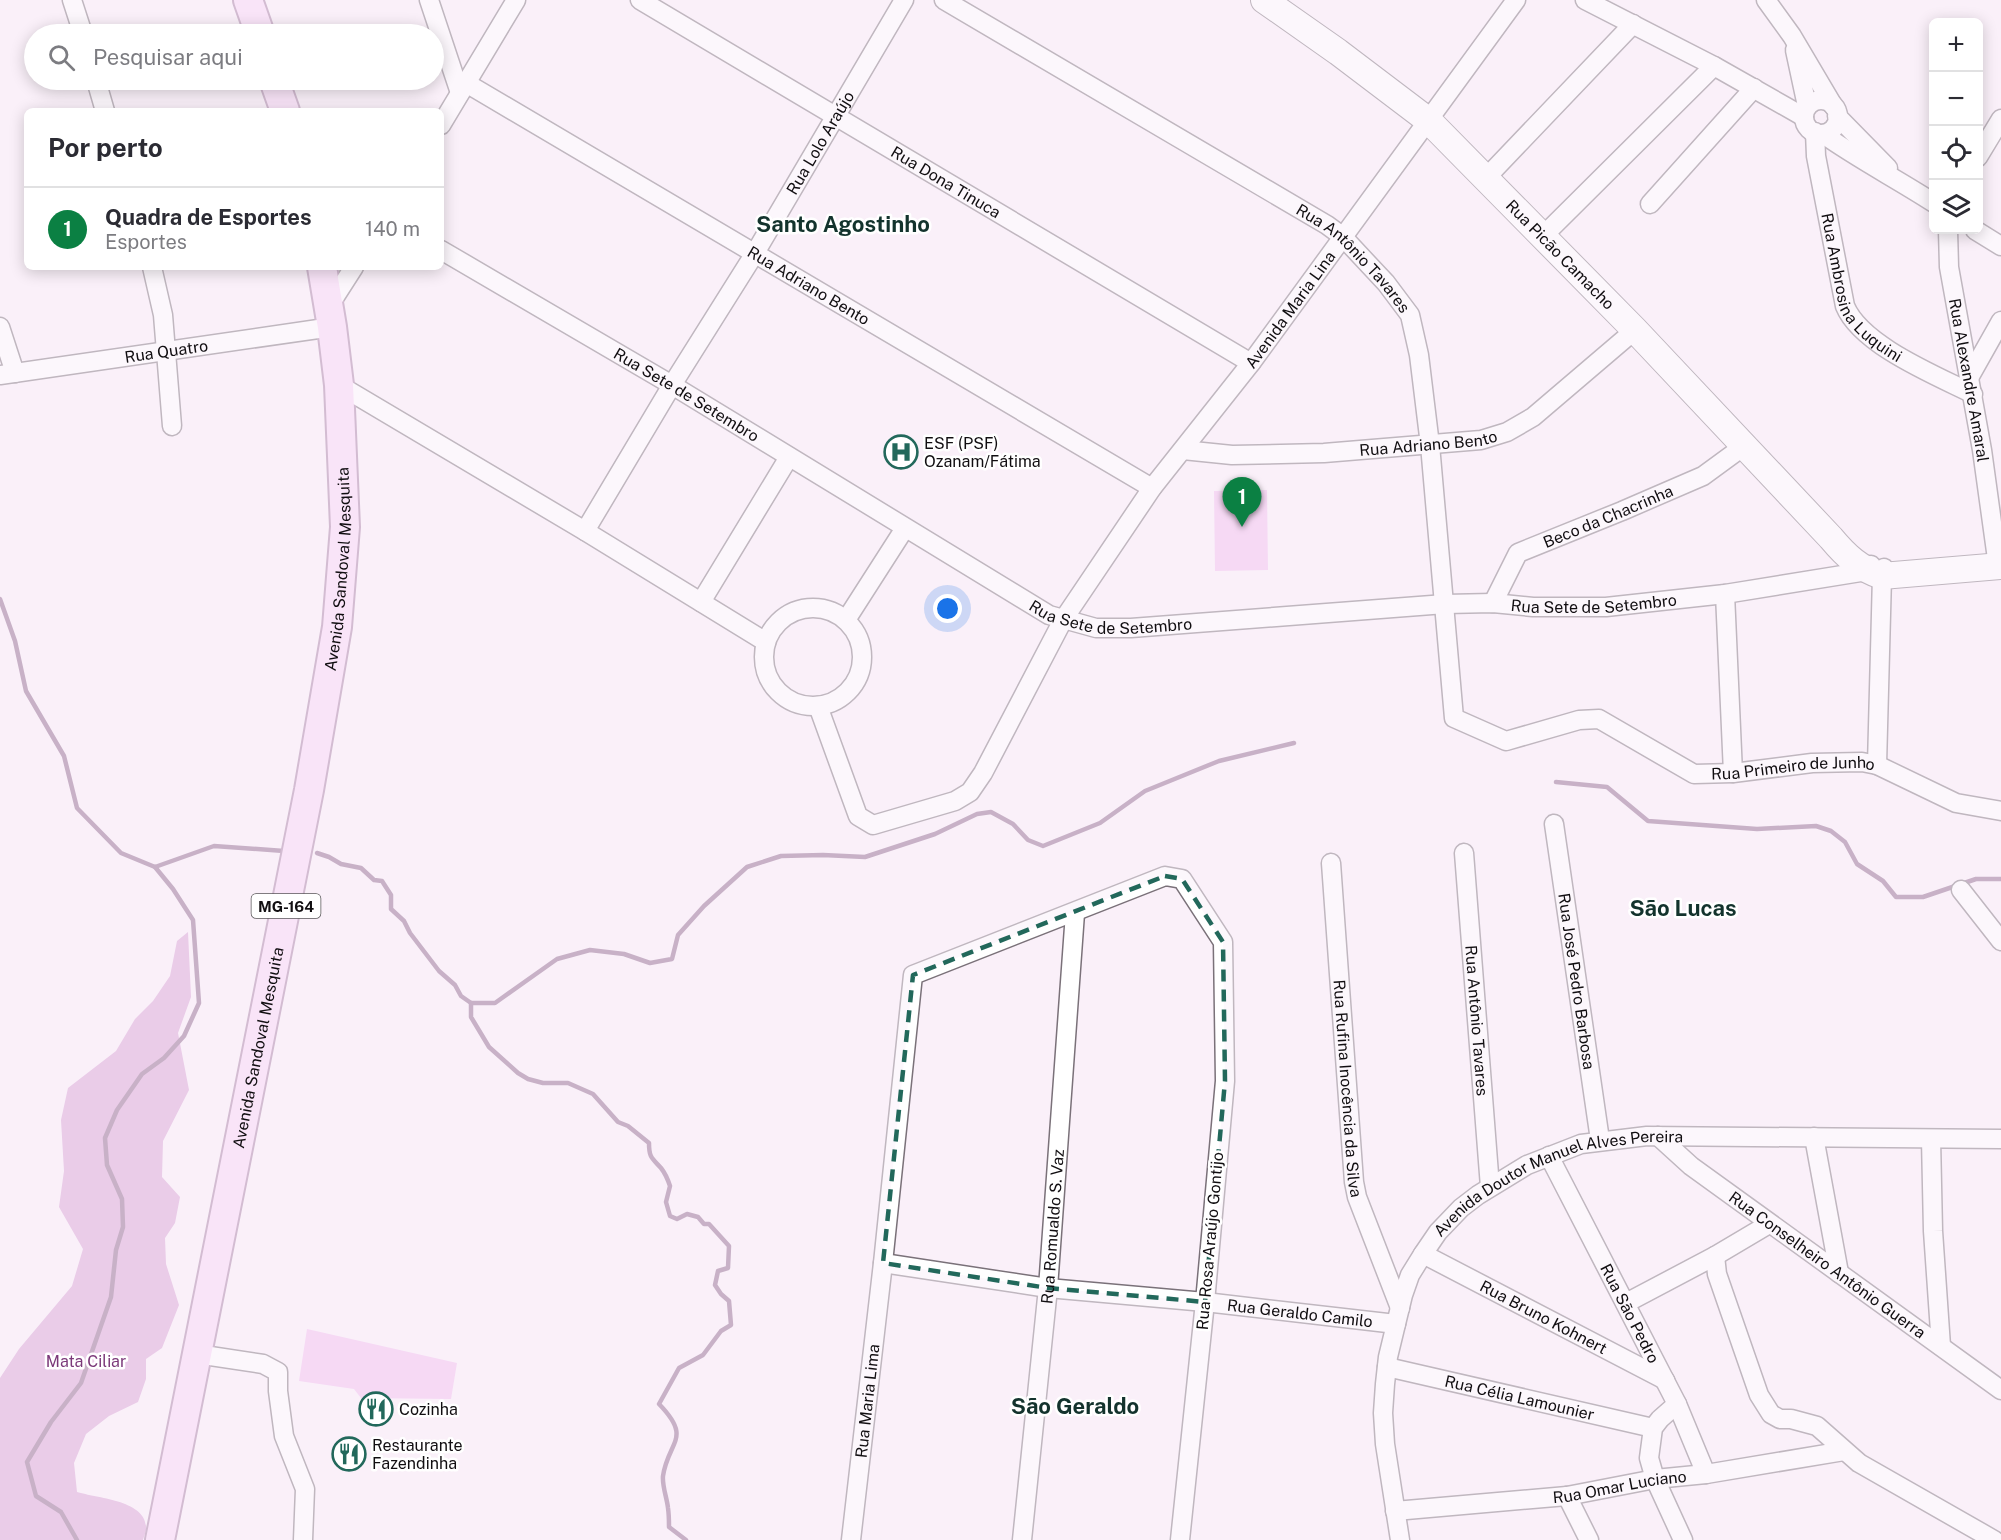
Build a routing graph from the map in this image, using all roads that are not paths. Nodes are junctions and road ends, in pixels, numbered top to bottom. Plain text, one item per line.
1 (72, 0) edge
2 (248, 0) edge
3 (429, 0) edge
4 (516, 0) edge
5 (640, 0) edge
6 (904, 0) edge
7 (944, 0) edge
8 (1264, 0) edge
9 (1516, 0) edge
10 (1585, 0) edge
11 (1608, 0) edge
12 (1766, 0) edge
13 (1628, 21) junction
14 (80, 24) edge
15 (256, 24) edge
16 (438, 24) edge
17 (1792, 36) junction
18 (444, 39) edge
19 (1714, 66) junction
20 (463, 88) junction
21 (1754, 88) junction
22 (99, 90) edge
23 (278, 90) edge
24 (104, 108) edge
25 (284, 108) edge
26 (1805, 112) junction
27 (1836, 112) junction
28 (836, 116) junction
29 (2001, 118) edge
30 (444, 120) edge
31 (1429, 121) junction
32 (1819, 133) junction
33 (1983, 149) edge
34 (1485, 178) junction
35 (1902, 182) junction
36 (1929, 199) edge
37 (1650, 204) dead end
38 (1948, 234) edge
39 (1982, 234) edge
40 (1342, 236) junction
41 (1542, 237) junction
42 (2001, 246) edge
43 (444, 252) edge
44 (755, 253) junction
45 (153, 270) edge
46 (323, 270) edge
47 (353, 270) edge
48 (331, 316) junction
49 (2001, 321) edge
50 (0, 327) edge
51 (1635, 330) junction
52 (167, 350) junction
53 (1251, 363) junction
54 (7, 374) edge
55 (1970, 376) junction
56 (339, 385) junction
57 (672, 385) junction
58 (1973, 394) junction
59 (172, 426) dead end
60 (1430, 446) junction
61 (1744, 446) junction
62 (1183, 450) junction
63 (789, 458) junction
64 (1152, 488) junction
65 (905, 528) junction
66 (585, 531) junction
67 (2000, 566) edge
68 (1882, 570) junction
69 (1725, 594) junction
70 (701, 602) junction
71 (1492, 603) junction
72 (1445, 604) junction
73 (846, 620) junction
74 (1063, 620) junction
75 (766, 642) junction
76 (818, 706) junction
77 (1454, 718) joint
78 (1876, 765) junction
79 (1733, 773) junction
80 (2001, 811) edge
81 (1554, 824) dead end
82 (1464, 852) dead end
83 (1331, 863) dead end
84 (1961, 890) dead end
85 (1075, 913) junction
86 (2001, 941) edge
87 (1658, 1136) junction
88 (1814, 1137) junction
89 (1931, 1139) junction
90 (2001, 1139) edge
91 (1600, 1140) junction
92 (1549, 1156) junction
93 (1490, 1187) junction
94 (1769, 1224) junction
95 (1423, 1254) junction
96 (1715, 1256) junction
97 (883, 1263) junction
98 (1839, 1273) junction
99 (1048, 1288) junction
100 (1205, 1302) junction
101 (1626, 1303) junction
102 (1398, 1316) junction
103 (1941, 1346) junction
104 (197, 1354) junction
105 (1387, 1367) junction
106 (1665, 1380) junction
107 (2001, 1390) edge
108 (1677, 1404) junction
109 (1653, 1428) junction
110 (1844, 1451) junction
111 (1706, 1474) junction
112 (1655, 1479) junction
113 (1567, 1496) junction
114 (1395, 1510) junction
115 (2001, 1526) edge
116 (160, 1540) edge
117 (303, 1540) edge
118 (851, 1540) edge
119 (1022, 1540) edge
120 (1180, 1540) edge
121 (1400, 1540) edge
122 (1589, 1540) edge
123 (1683, 1540) edge
124 (1995, 1540) edge

1 - 14 street
2 - 15 main road
3 - 16 street
4 - 20 street
5 - 28 street, Rua Dona Tinuca
6 - 28 street, Rua Lolo Araújo
7 - 40 street, Rua Antônio Tavares
8 - 31 street, Rua Picão Camacho
9 - 31 street, Avenida Maria Lina
10 - 13 street
11 - 13 street
12 - 17 street
13 - 19 street
13 - 34 street
17 - 26 street
17 - 27 street
18 - 20 street
19 - 21 street
19 - 41 street
20 - 30 street
20 - 44 street, Rua Adriano Bento
21 - 26 street
21 - 37 street
22 - 24 street
23 - 25 main road
26 - 27 street
26 - 32 street
27 - 32 street
27 - 35 street
28 - 44 street, Rua Lolo Araújo
28 - 53 street, Rua Dona Tinuca
29 - 33 street
31 - 34 street, Rua Picão Camacho
31 - 40 street, Avenida Maria Lina
32 - 35 street
32 - 58 street, Rua Ambrosina Luquini
34 - 41 street, Rua Picão Camacho
35 - 36 street
38 - 55 street, Rua Alexandre Amaral
39 - 42 street
40 - 53 street, Avenida Maria Lina
40 - 60 street, Rua Antônio Tavares
41 - 51 street, Rua Picão Camacho
43 - 57 street, Rua Sete de Setembro
44 - 57 street, Rua Lolo Araújo
44 - 64 street, Rua Adriano Bento
45 - 52 street
46 - 48 main road, Avenida Sandoval Mesquita / MG-164
47 - 48 street
48 - 52 street, Rua Quatro
48 - 56 main road, Avenida Sandoval Mesquita / MG-164
49 - 55 street
50 - 54 street
51 - 60 street, Rua Adriano Bento
51 - 61 street, Rua Picão Camacho
52 - 54 street, Rua Quatro
52 - 59 street
53 - 62 street, Avenida Maria Lina
55 - 58 street, Rua Alexandre Amaral
56 - 66 street
56 - 104 main road, Avenida Sandoval Mesquita / MG-164
57 - 63 street, Rua Sete de Setembro
57 - 66 street, Rua Lolo Araújo
58 - 67 street, Rua Alexandre Amaral
60 - 62 street, Rua Adriano Bento
60 - 72 street, Rua Antônio Tavares
61 - 68 street, Rua Picão Camacho
61 - 71 street, Beco da Chacrinha
62 - 64 street, Avenida Maria Lina
63 - 65 street, Rua Sete de Setembro
63 - 70 street
64 - 74 street, Avenida Maria Lina
65 - 73 street
65 - 74 street, Rua Sete de Setembro
66 - 70 street
67 - 68 street, Rua Sete de Setembro
68 - 69 street, Rua Sete de Setembro
68 - 78 street
69 - 71 street, Rua Sete de Setembro
69 - 79 street
70 - 75 street
71 - 72 street, Rua Sete de Setembro
72 - 74 street, Rua Sete de Setembro
72 - 77 street, Rua Antônio Tavares
73 - 75 street
73 - 76 street
74 - 76 street, Avenida Maria Lina
75 - 76 street
77 - 79 street, Rua Primeiro de Junho
78 - 79 street, Rua Primeiro de Junho
78 - 80 street, Rua Primeiro de Junho
81 - 91 street, Rua José Pedro Barbosa
82 - 93 street, Rua Antônio Tavares
83 - 102 street, Rua Rufina Inocência da Silva
84 - 86 street
85 - 97 street, Rua Maria Lima
85 - 99 street, Rua Romualdo S. Vaz
85 - 100 street, Rua Rosa Araújo Gontijo
87 - 88 street, Avenida Doutor Manuel Alves Pereira
87 - 91 street, Avenida Doutor Manuel Alves Pereira
87 - 94 street, Rua Conselheiro Antônio Guerra
88 - 89 street, Avenida Doutor Manuel Alves Pereira
88 - 98 street
89 - 90 street, Avenida Doutor Manuel Alves Pereira
89 - 103 street
91 - 92 street, Avenida Doutor Manuel Alves Pereira
92 - 93 street, Avenida Doutor Manuel Alves Pereira
92 - 101 street, Rua São Pedro
93 - 95 street, Avenida Doutor Manuel Alves Pereira
94 - 96 street
94 - 98 street, Rua Conselheiro Antônio Guerra
95 - 102 street, Avenida Doutor Manuel Alves Pereira
95 - 106 street, Rua Bruno Kohnert
96 - 101 street
96 - 110 street
97 - 99 street, Rua Geraldo Camilo
97 - 118 street, Rua Maria Lima
98 - 103 street, Rua Conselheiro Antônio Guerra
99 - 100 street, Rua Geraldo Camilo
99 - 119 street, Rua Romualdo S. Vaz
100 - 102 street, Rua Geraldo Camilo
100 - 120 street, Rua Rosa Araújo Gontijo
101 - 106 street, Rua São Pedro
102 - 105 street, Avenida Doutor Manuel Alves Pereira
103 - 107 street, Rua Conselheiro Antônio Guerra
104 - 116 main road, Avenida Sandoval Mesquita / MG-164
104 - 117 street
105 - 109 street, Rua Célia Lamounier
105 - 114 street, Avenida Doutor Manuel Alves Pereira
106 - 108 street, Rua São Pedro
108 - 109 street
108 - 111 street, Rua São Pedro
109 - 112 street
110 - 111 street, Rua Omar Luciano
110 - 124 street
111 - 112 street, Rua Omar Luciano
112 - 113 street, Rua Omar Luciano
112 - 123 street
113 - 114 street, Rua Omar Luciano
113 - 122 street
114 - 121 street, Avenida Doutor Manuel Alves Pereira
115 - 124 street

